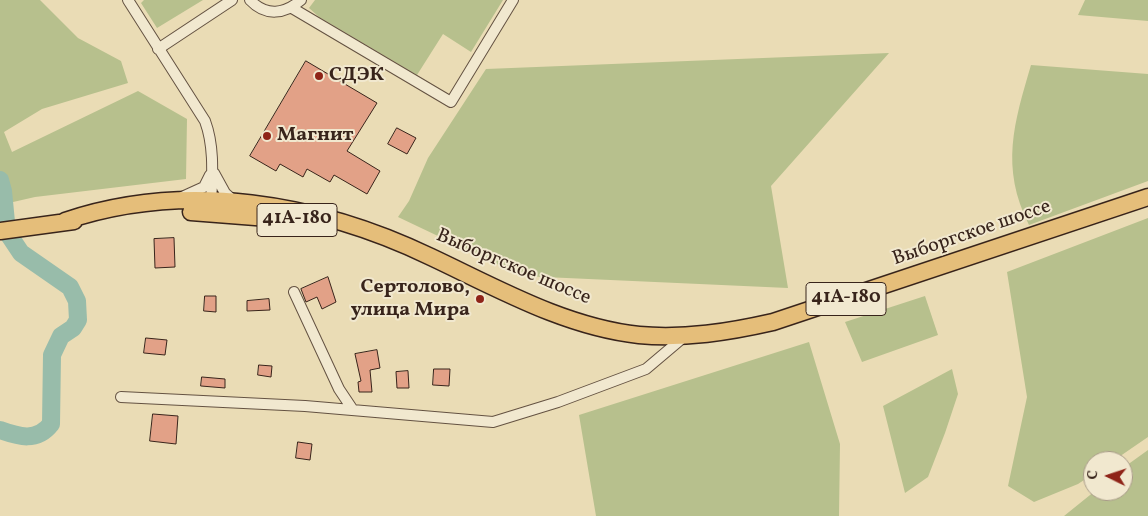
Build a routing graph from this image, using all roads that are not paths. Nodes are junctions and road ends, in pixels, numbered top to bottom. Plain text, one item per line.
1 (128, 0) edge
2 (232, 0) edge
3 (250, 0) edge
4 (301, 0) edge
5 (513, 0) edge
6 (292, 8) junction
7 (158, 49) junction
8 (212, 170) junction
9 (1148, 197) edge
10 (234, 201) junction
11 (160, 203) junction
12 (211, 207) junction
13 (65, 221) junction
14 (0, 231) edge
15 (381, 235) junction
16 (294, 292) dead end
17 (685, 336) junction
18 (121, 397) dead end
19 (354, 410) junction

1 - 7 street
2 - 7 street
3 - 6 street
4 - 6 street
5 - 6 street
7 - 8 street
8 - 10 street
8 - 11 street
8 - 12 street
9 - 17 main road, Выборгское шоссе / 41А-180
10 - 12 main road, Выборгское шоссе / 41А-180
10 - 15 main road, Выборгское шоссе / 41А-180
11 - 12 main road, Выборгское шоссе / 41А-180
11 - 13 main road, Выборгское шоссе / 41А-180
12 - 13 main road, Выборгское шоссе / 41А-180
12 - 15 main road, Выборгское шоссе / 41А-180
13 - 14 main road, Выборгское шоссе / 41А-180
15 - 17 main road, Выборгское шоссе / 41А-180
16 - 19 street
17 - 19 street
18 - 19 street

